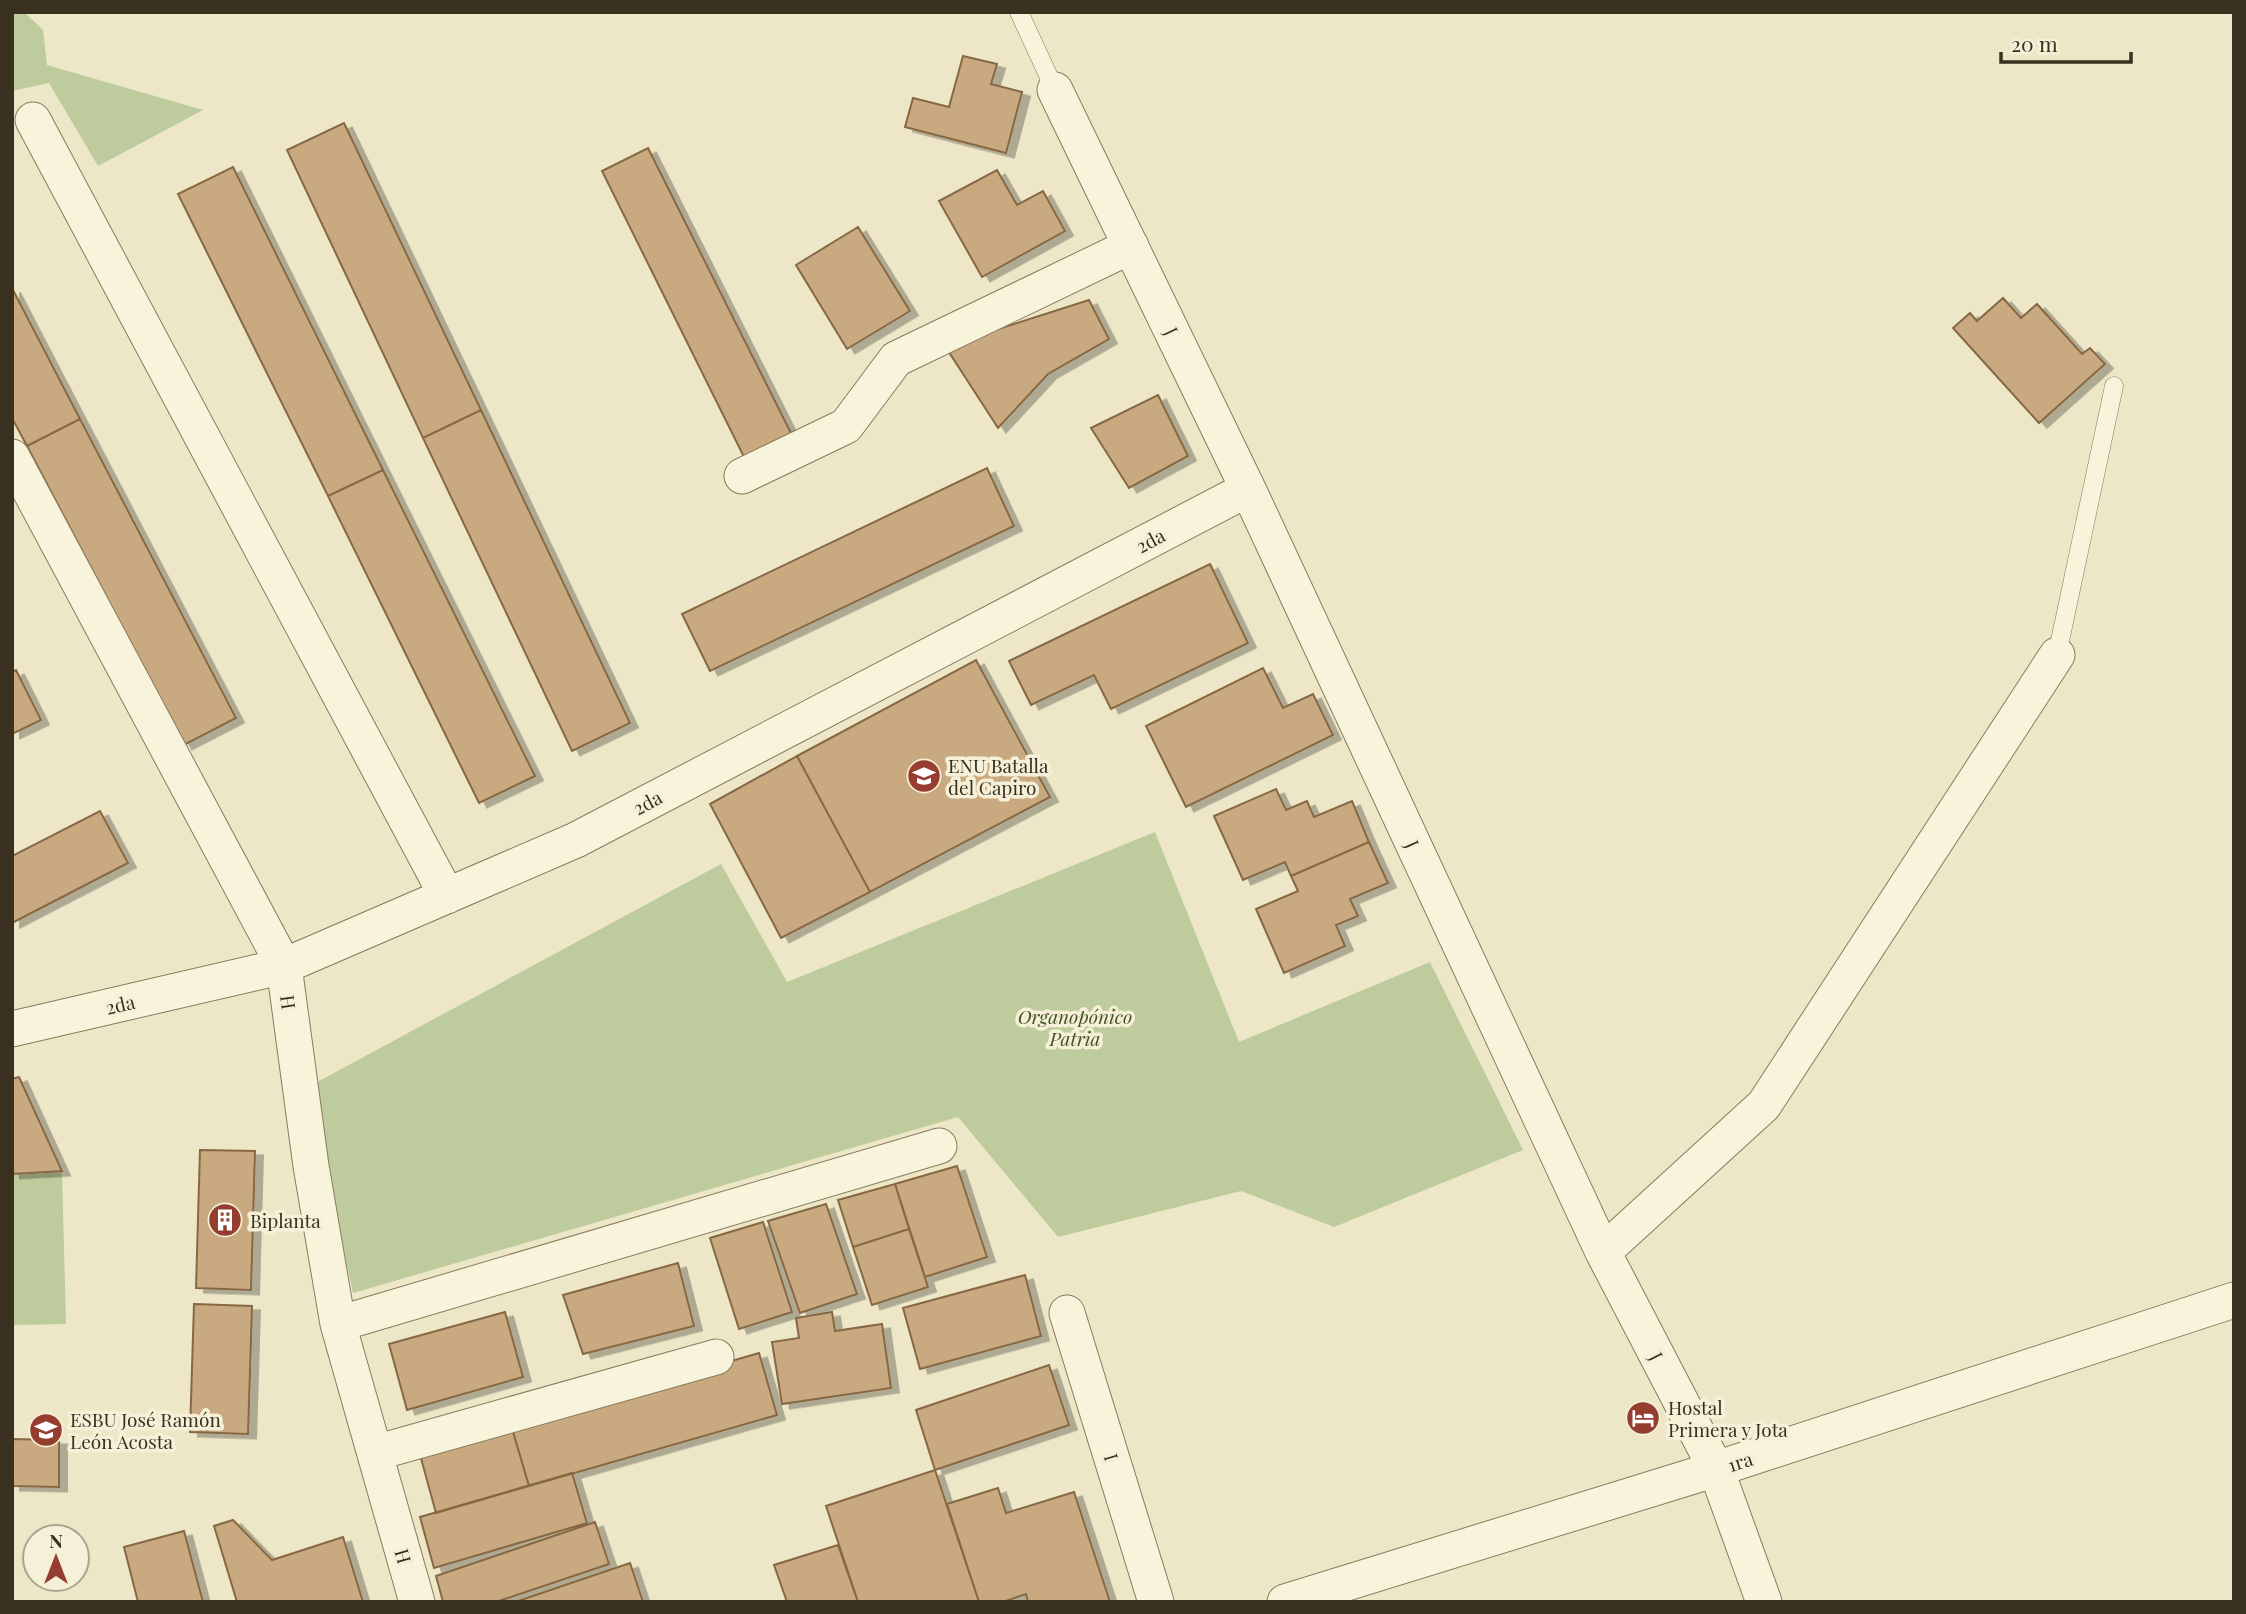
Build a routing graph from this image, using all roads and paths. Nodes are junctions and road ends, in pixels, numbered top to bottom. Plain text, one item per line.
1 (1018, 12) edge
2 (1055, 90) joint
3 (33, 120) dead end
4 (1132, 246) junction
5 (2114, 386) dead end
6 (12, 457) edge
7 (742, 476) dead end
8 (1248, 489) junction
9 (2057, 655) joint
10 (447, 896) junction
11 (284, 966) junction
12 (12, 1029) edge
13 (939, 1146) dead end
14 (1603, 1252) junction
15 (2234, 1300) edge
16 (1067, 1313) dead end
17 (338, 1324) junction
18 (716, 1357) dead end
19 (375, 1453) junction
20 (1716, 1469) junction
21 (417, 1602) edge
22 (1156, 1602) edge
23 (1285, 1602) edge
24 (1764, 1602) edge

1 - 2 lane
2 - 4 street, J
3 - 10 street
4 - 7 street
4 - 8 street, J
5 - 9 lane
6 - 11 street, H
8 - 10 street, 2da
8 - 14 street, J
9 - 14 street
10 - 11 street, 2da
11 - 12 street, 2da
11 - 17 street, H
13 - 17 street
14 - 20 street, J
15 - 20 street, 1ra
16 - 22 street, I
17 - 19 street, H
18 - 19 street
19 - 21 street, H
20 - 23 street, 1ra
20 - 24 street, J

